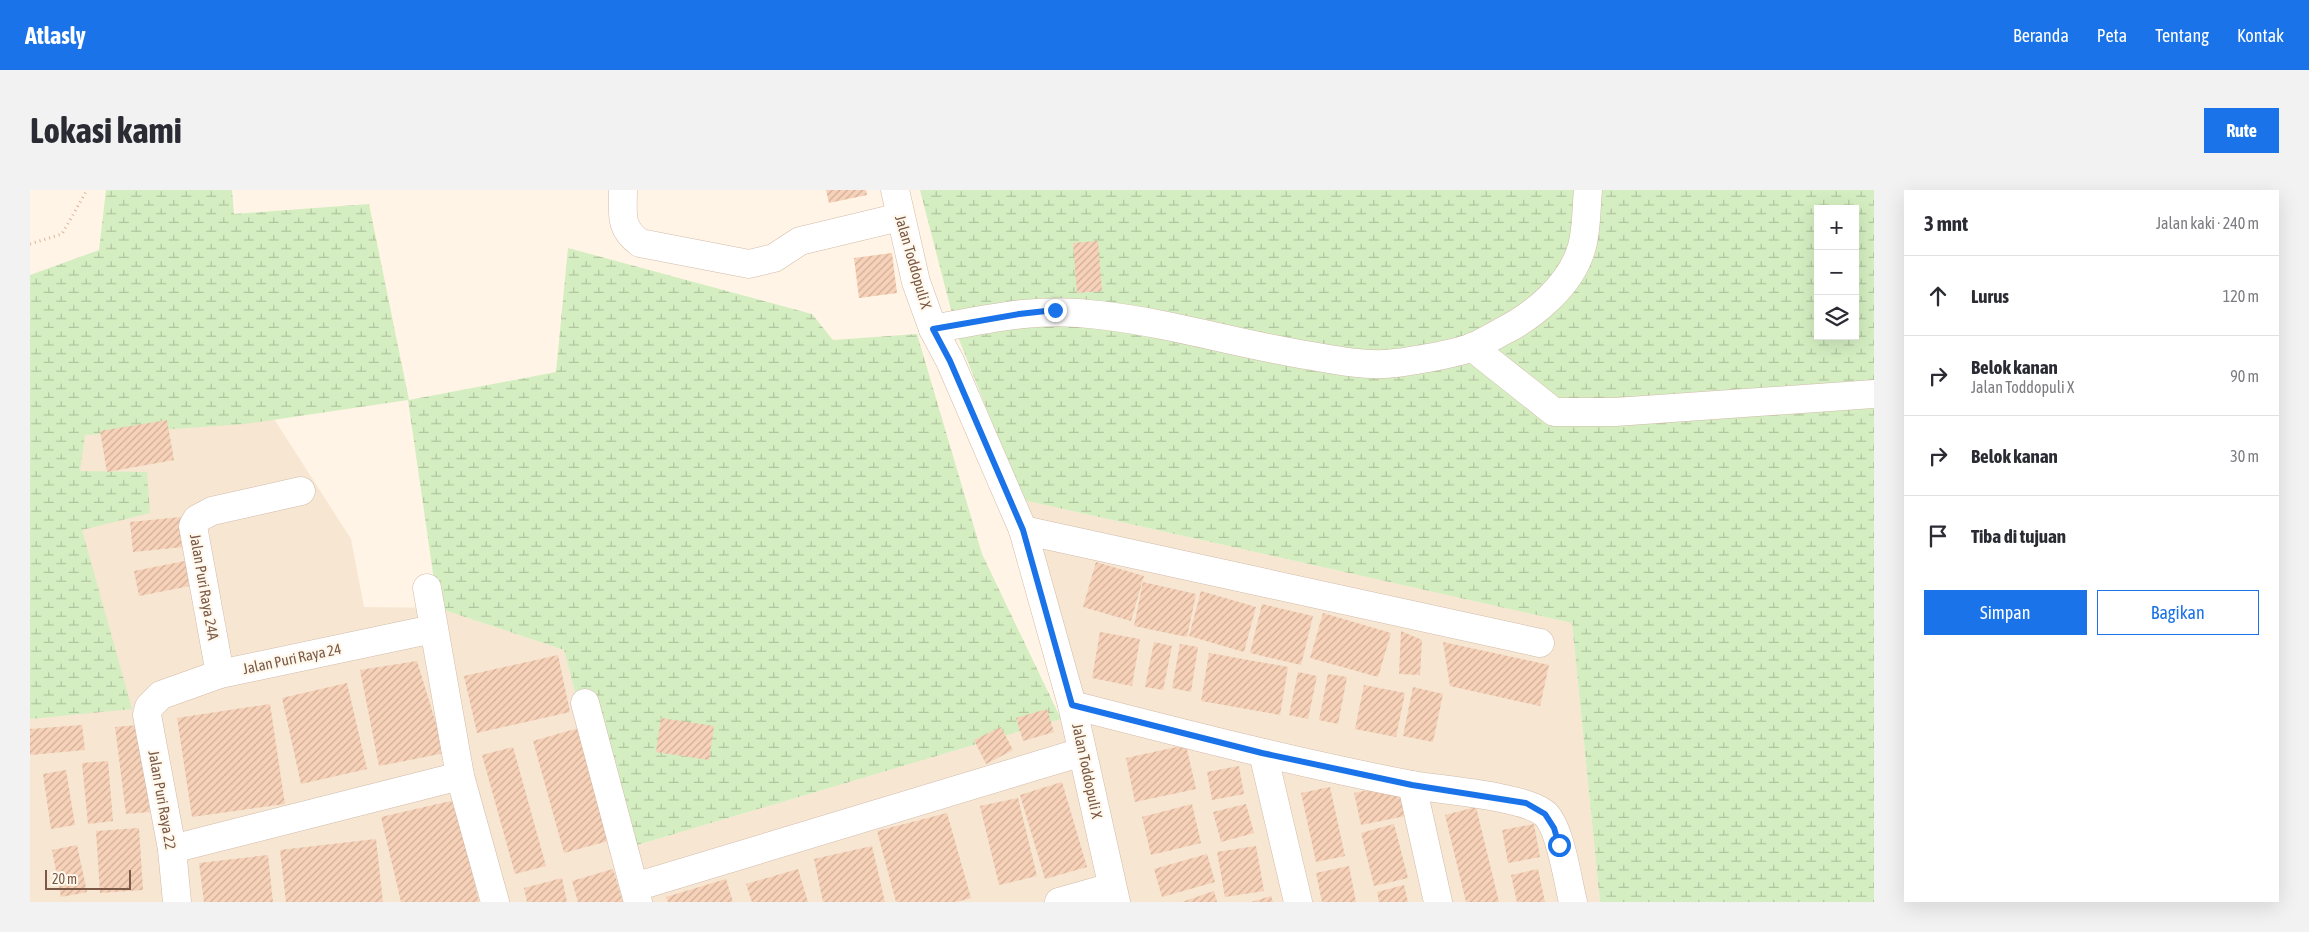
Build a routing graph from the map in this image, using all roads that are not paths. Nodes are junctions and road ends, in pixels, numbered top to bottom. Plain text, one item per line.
1 (622, 190) edge
2 (894, 190) edge
3 (1588, 190) edge
4 (900, 216) junction
5 (933, 329) junction
6 (1472, 347) junction
7 (1874, 394) edge
8 (301, 491) dead end
9 (1023, 530) junction
10 (427, 588) dead end
11 (433, 629) junction
12 (1540, 643) dead end
13 (220, 674) junction
14 (154, 701) joint
15 (585, 703) dead end
16 (1072, 705) junction
17 (1082, 752) junction
18 (1262, 753) junction
19 (460, 776) junction
20 (1412, 785) junction
21 (172, 849) junction
22 (1114, 894) edge
23 (637, 895) edge
24 (177, 902) edge
25 (495, 902) edge
26 (1059, 902) edge
27 (1298, 902) edge
28 (1438, 902) edge
29 (1573, 902) edge

1 - 4 street
2 - 4 street, Jalan Toddopuli X
3 - 6 street
4 - 5 street, Jalan Toddopuli X
5 - 6 street
5 - 9 street, Jalan Toddopuli X
6 - 7 street
8 - 13 street, Jalan Puri Raya 24A
9 - 12 street
9 - 16 street, Jalan Toddopuli X
10 - 11 street
11 - 13 street, Jalan Puri Raya 24
11 - 19 street
13 - 14 street, Jalan Puri Raya 24
14 - 21 street, Jalan Puri Raya 22
15 - 23 street
16 - 17 street, Jalan Toddopuli X
16 - 18 street
17 - 22 street, Jalan Toddopuli X
17 - 23 street
18 - 20 street
18 - 27 street
19 - 21 street
19 - 25 street
20 - 28 street
20 - 29 street
21 - 24 street, Jalan Puri Raya 22
22 - 26 street

